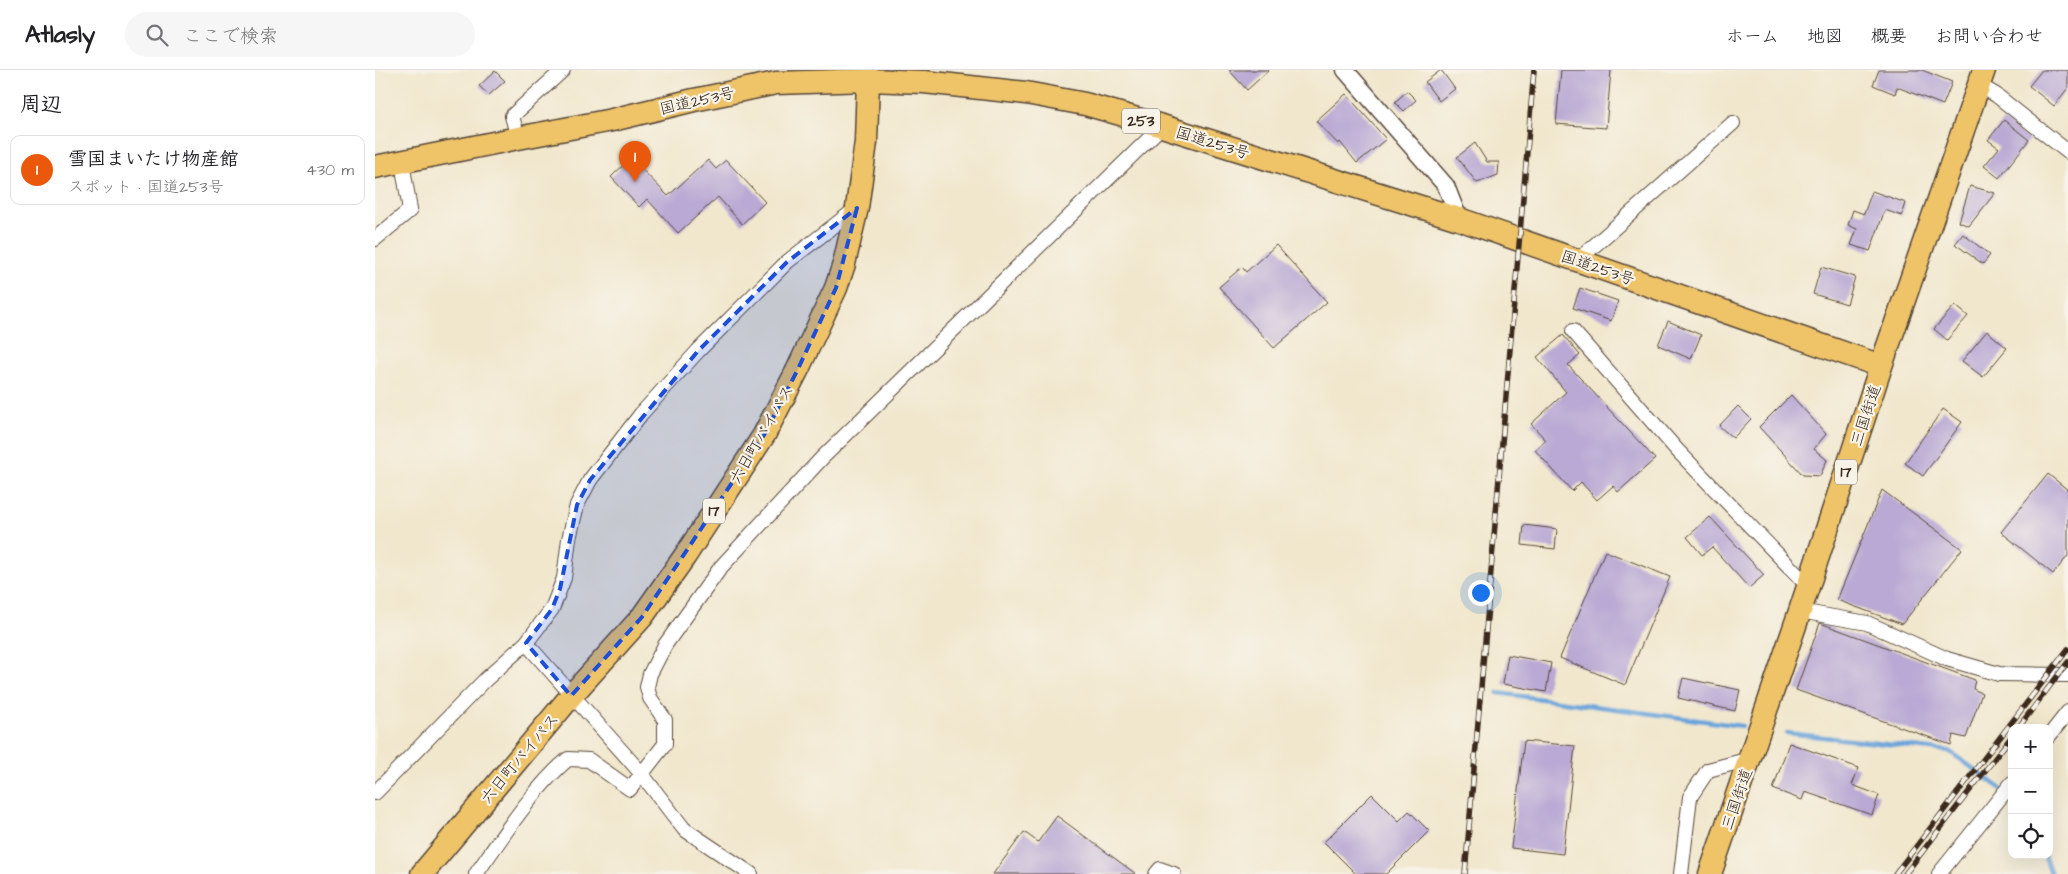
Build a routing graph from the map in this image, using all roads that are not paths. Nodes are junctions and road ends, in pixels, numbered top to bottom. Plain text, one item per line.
1 (563, 70) edge
2 (1345, 70) edge
3 (1981, 78) edge
4 (869, 80) junction
5 (1733, 123) dead end
6 (1162, 126) junction
7 (518, 138) junction
8 (2068, 152) edge
9 (403, 162) junction
10 (375, 167) edge
11 (857, 208) junction
12 (1459, 219) junction
13 (375, 240) edge
14 (1578, 260) junction
15 (1573, 331) dead end
16 (1881, 366) junction
17 (1808, 586) junction
18 (1800, 611) junction
19 (525, 643) junction
20 (2068, 675) edge
21 (571, 696) junction
22 (2068, 712) edge
23 (2053, 731) edge
24 (1750, 759) junction
25 (641, 773) junction
26 (2008, 788) edge
27 (375, 793) edge
28 (422, 874) edge
29 (476, 874) edge
30 (751, 874) edge
31 (1156, 874) edge
32 (1174, 874) edge
33 (1681, 874) edge
34 (1710, 874) edge
35 (1939, 874) edge

1 - 7 street
2 - 12 street
3 - 8 street
3 - 16 highway, 三国街道 / 17
4 - 6 highway, 国道253号 / 253
4 - 7 highway, 国道253号 / 253
4 - 11 highway, 六日町バイパス / 17
5 - 14 street
6 - 12 highway, 国道253号 / 253
6 - 25 street
7 - 9 highway, 国道253号 / 253
9 - 10 highway, 国道253号 / 253
9 - 13 street
11 - 19 street
11 - 21 highway, 六日町バイパス / 17
12 - 14 highway, 国道253号 / 253
14 - 16 highway, 国道253号 / 253
15 - 17 street
16 - 17 highway, 三国街道 / 17
17 - 18 highway, 三国街道 / 17
18 - 20 street
18 - 24 highway, 三国街道 / 17
19 - 21 street
19 - 27 street
21 - 25 street
21 - 28 highway, 六日町バイパス / 17
22 - 23 street
24 - 33 street
24 - 34 highway, 三国街道 / 17
25 - 29 street
25 - 30 street
26 - 35 street
31 - 32 street

